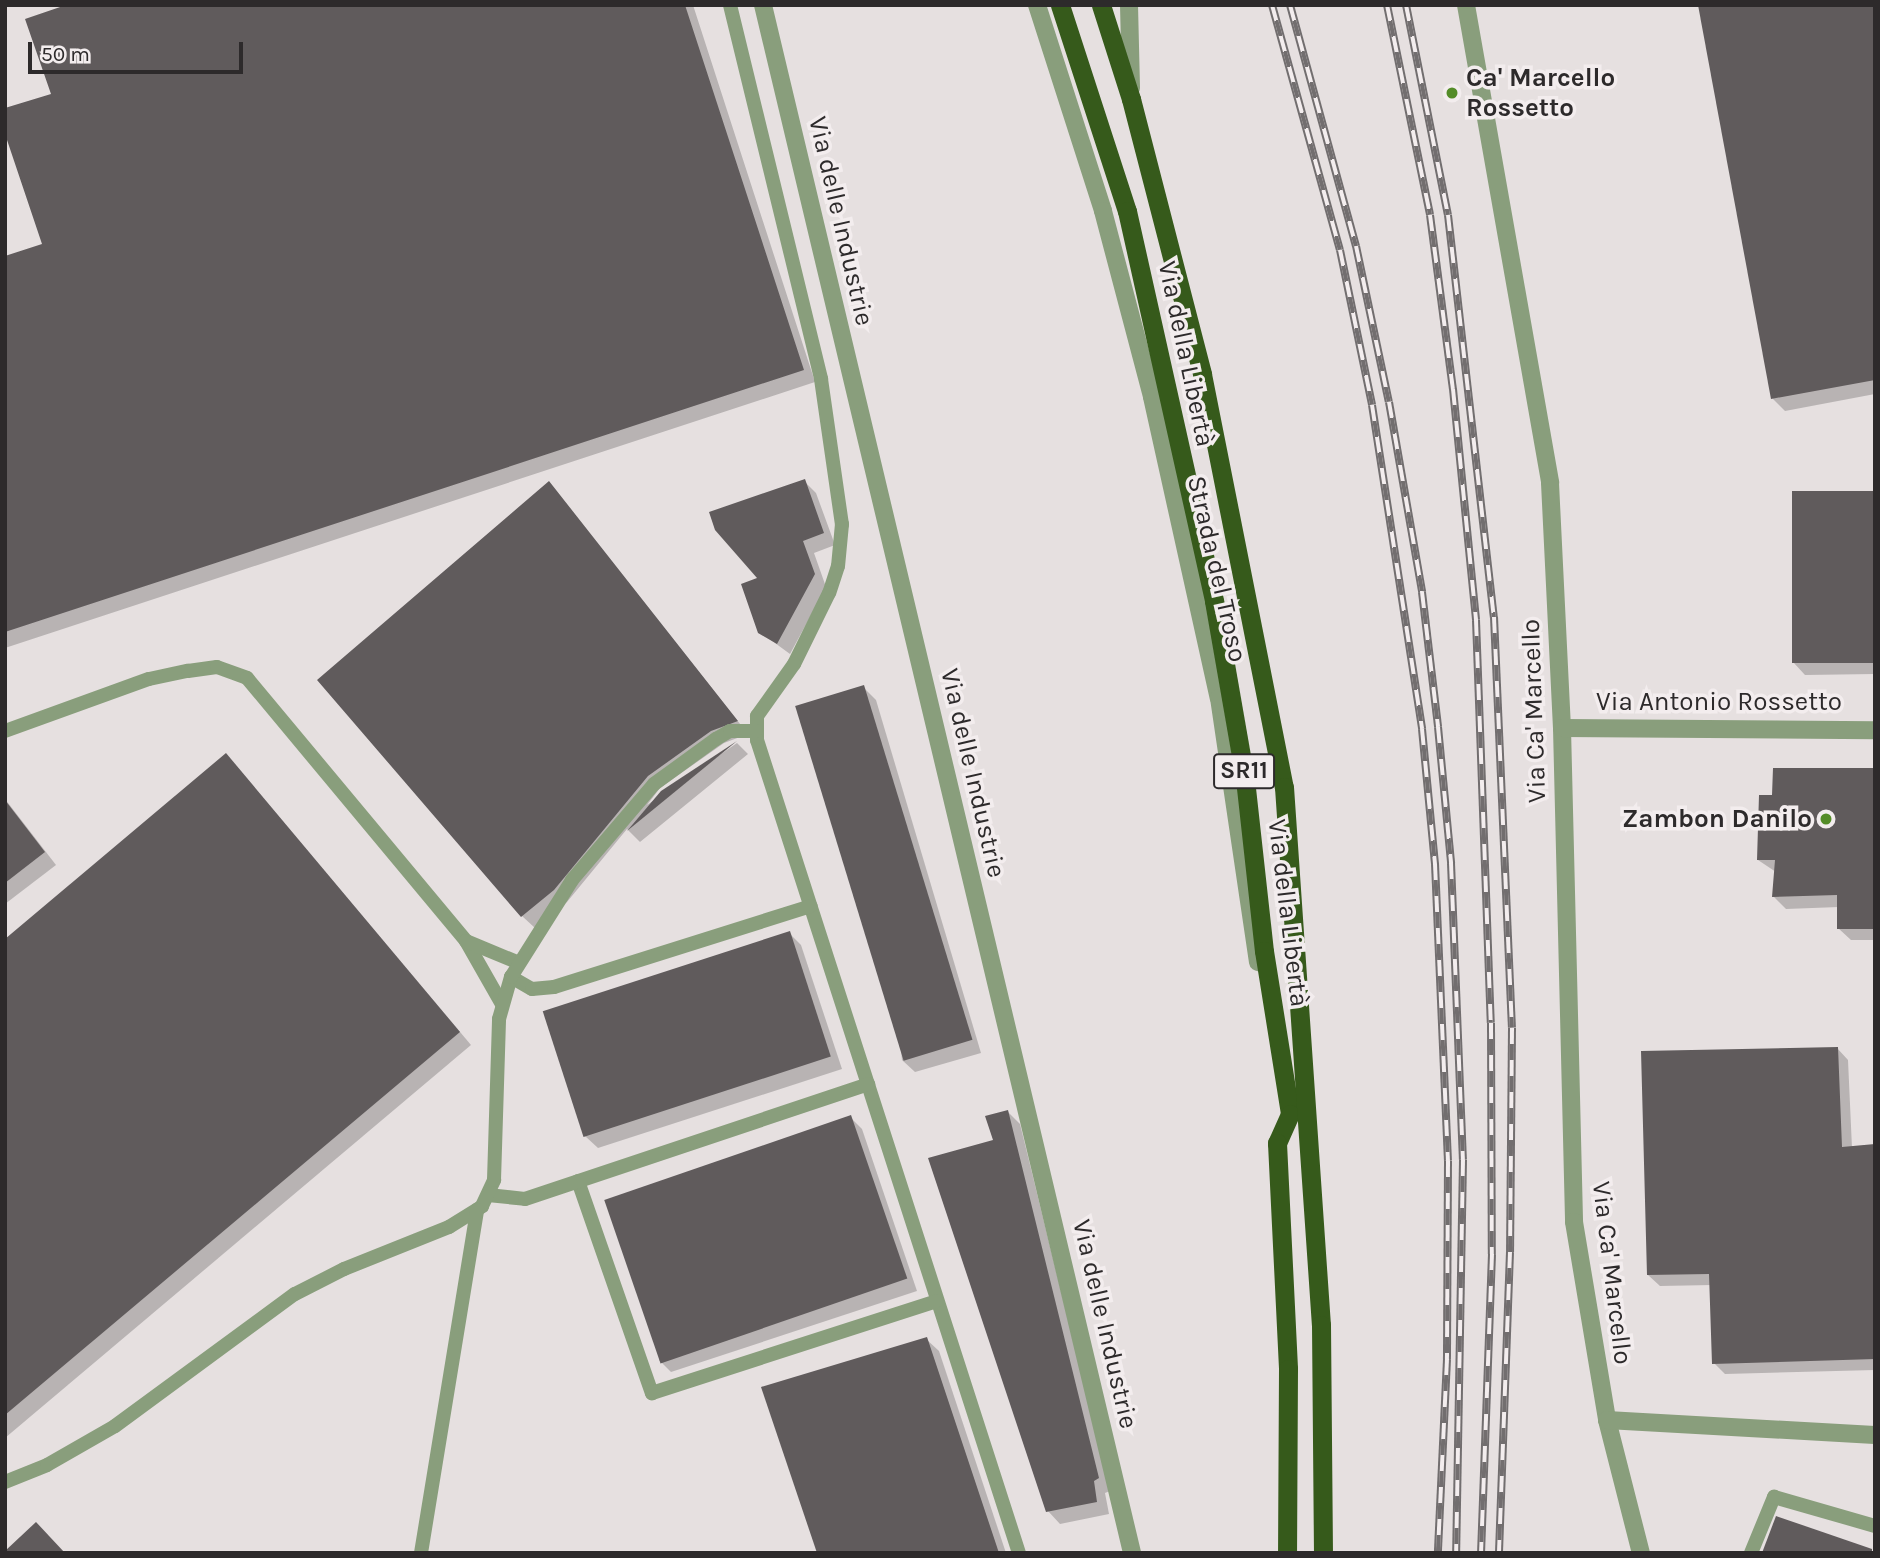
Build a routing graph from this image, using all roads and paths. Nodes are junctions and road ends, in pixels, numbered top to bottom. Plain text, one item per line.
1 (730, 5) edge
2 (762, 5) edge
3 (1037, 5) edge
4 (1060, 5) edge
5 (1101, 5) edge
6 (1129, 5) edge
7 (1466, 5) edge
8 (1131, 99) junction
9 (1563, 728) junction
10 (1875, 730) edge
11 (5, 731) edge
12 (756, 731) junction
13 (811, 906) junction
14 (466, 941) junction
15 (519, 962) junction
16 (511, 977) junction
17 (502, 1004) junction
18 (868, 1084) junction
19 (1290, 1114) junction
20 (578, 1181) junction
21 (488, 1195) junction
22 (477, 1210) junction
23 (937, 1301) junction
24 (1607, 1420) junction
25 (1875, 1435) edge
26 (5, 1482) edge
27 (1875, 1526) edge
28 (421, 1553) edge
29 (1019, 1553) edge
30 (1132, 1553) edge
31 (1287, 1553) edge
32 (1323, 1553) edge
33 (1641, 1553) edge
34 (1752, 1553) edge

1 - 12 lane
2 - 30 street, Via delle Industrie
3 - 19 street, Strada del Troso
4 - 19 highway, Via della Libertà / SR11
5 - 8 highway, Via della Libertà / SR11
6 - 8 street
7 - 9 street, Via Ca' Marcello
8 - 32 highway, Via della Libertà / SR11
9 - 10 street, Via Antonio Rossetto
9 - 24 street, Via Ca' Marcello
11 - 14 lane
12 - 13 lane
12 - 15 lane
13 - 16 lane
13 - 18 lane
14 - 15 lane
14 - 17 lane
15 - 16 lane
16 - 17 lane
17 - 21 lane
18 - 20 lane
18 - 23 lane
19 - 31 highway
20 - 21 lane
20 - 23 lane
21 - 22 lane
22 - 26 lane
22 - 28 lane
23 - 29 lane
24 - 25 street
24 - 33 street, Via Ca' Marcello
27 - 34 lane

